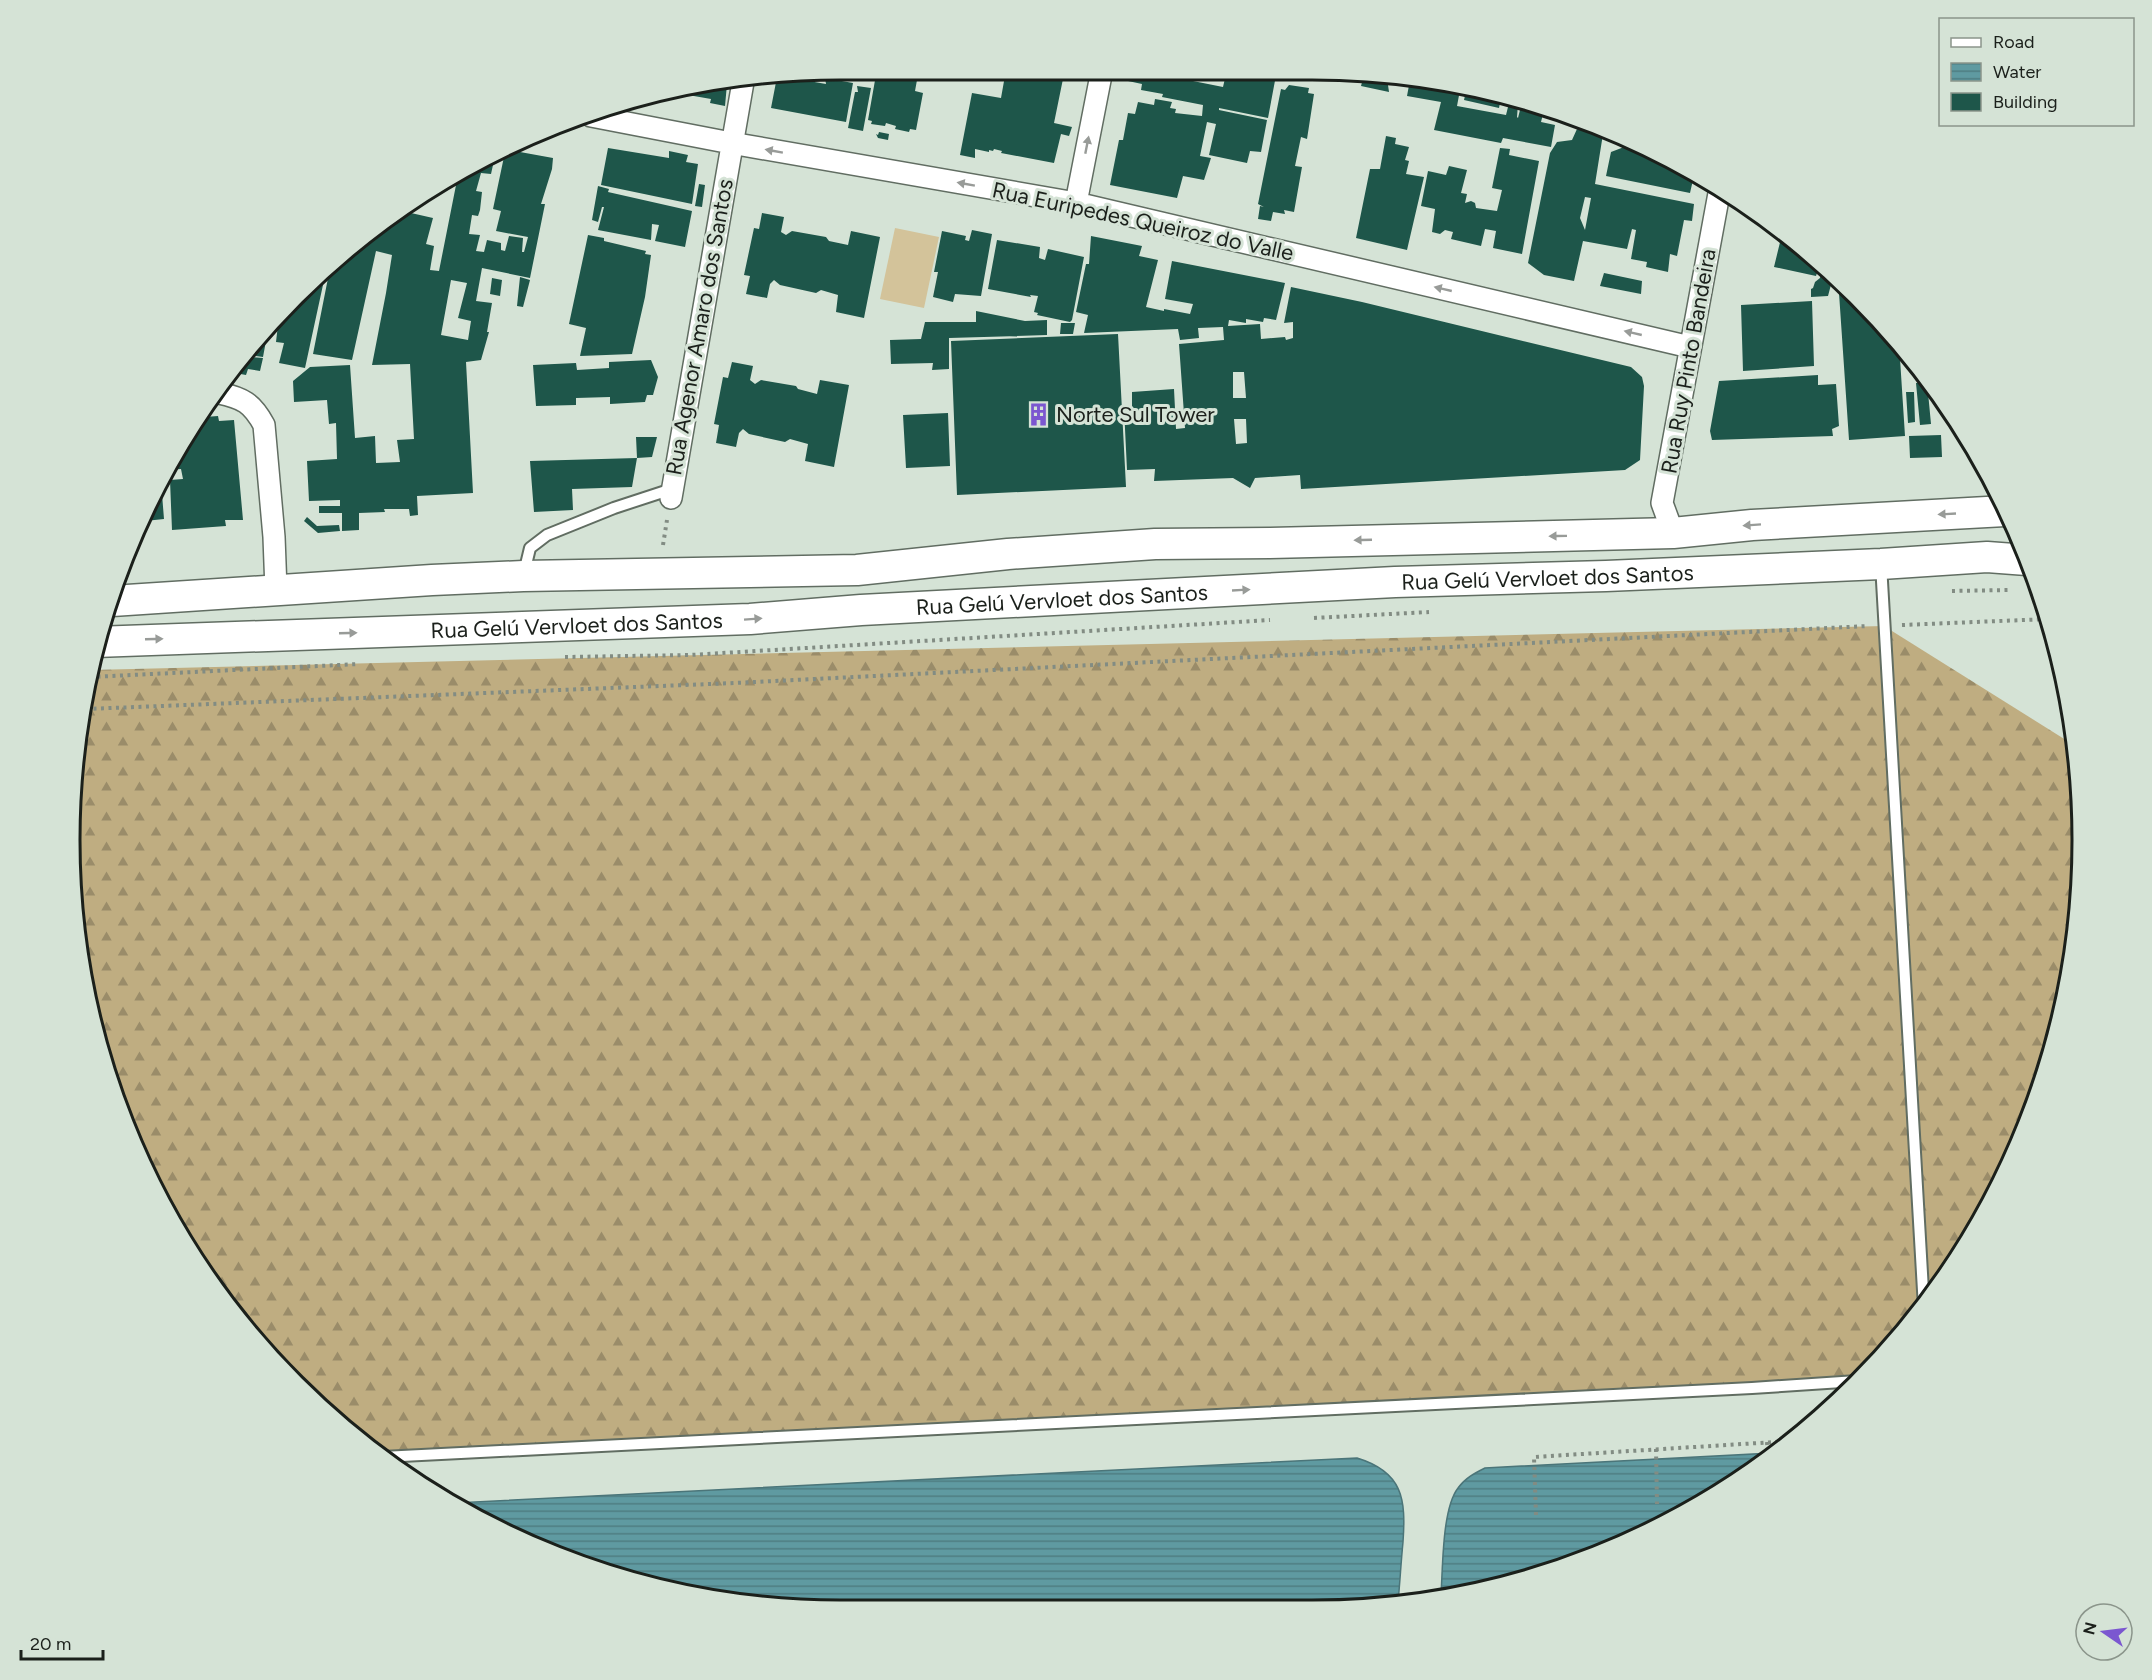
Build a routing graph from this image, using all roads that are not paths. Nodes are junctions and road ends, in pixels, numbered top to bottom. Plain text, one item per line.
1 (1100, 80) edge
2 (742, 86) edge
3 (602, 118) edge
4 (731, 143) junction
5 (1718, 197) edge
6 (1076, 203) junction
7 (1690, 347) junction
8 (224, 395) edge
9 (671, 493) joint
10 (1997, 511) edge
11 (1673, 532) junction
12 (2019, 559) edge
13 (1881, 564) junction
14 (523, 576) junction
15 (276, 590) junction
16 (119, 601) edge
17 (105, 642) edge
18 (1923, 1292) edge
19 (1846, 1382) edge
20 (395, 1456) edge

6 -> 1 street
2 - 4 street, Rua Agenor Amaro dos Santos
3 - 4 street, Rua Euripedes Queiroz do Valle
6 -> 4 street, Rua Euripedes Queiroz do Valle
4 - 9 street, Rua Agenor Amaro dos Santos
5 - 7 street, Rua Ruy Pinto Bandeira
7 -> 6 street, Rua Euripedes Queiroz do Valle
7 - 11 street, Rua Ruy Pinto Bandeira
8 - 15 street
9 - 14 lane
10 -> 11 main road, Rua Gelú Vervloet dos Santos
11 -> 14 main road, Rua Gelú Vervloet dos Santos
12 - 13 main road, Rua Gelú Vervloet dos Santos
17 -> 13 main road, Rua Gelú Vervloet dos Santos
13 - 18 lane
14 - 15 main road, Rua Gelú Vervloet dos Santos
15 - 16 main road, Rua Gelú Vervloet dos Santos
19 - 20 lane

